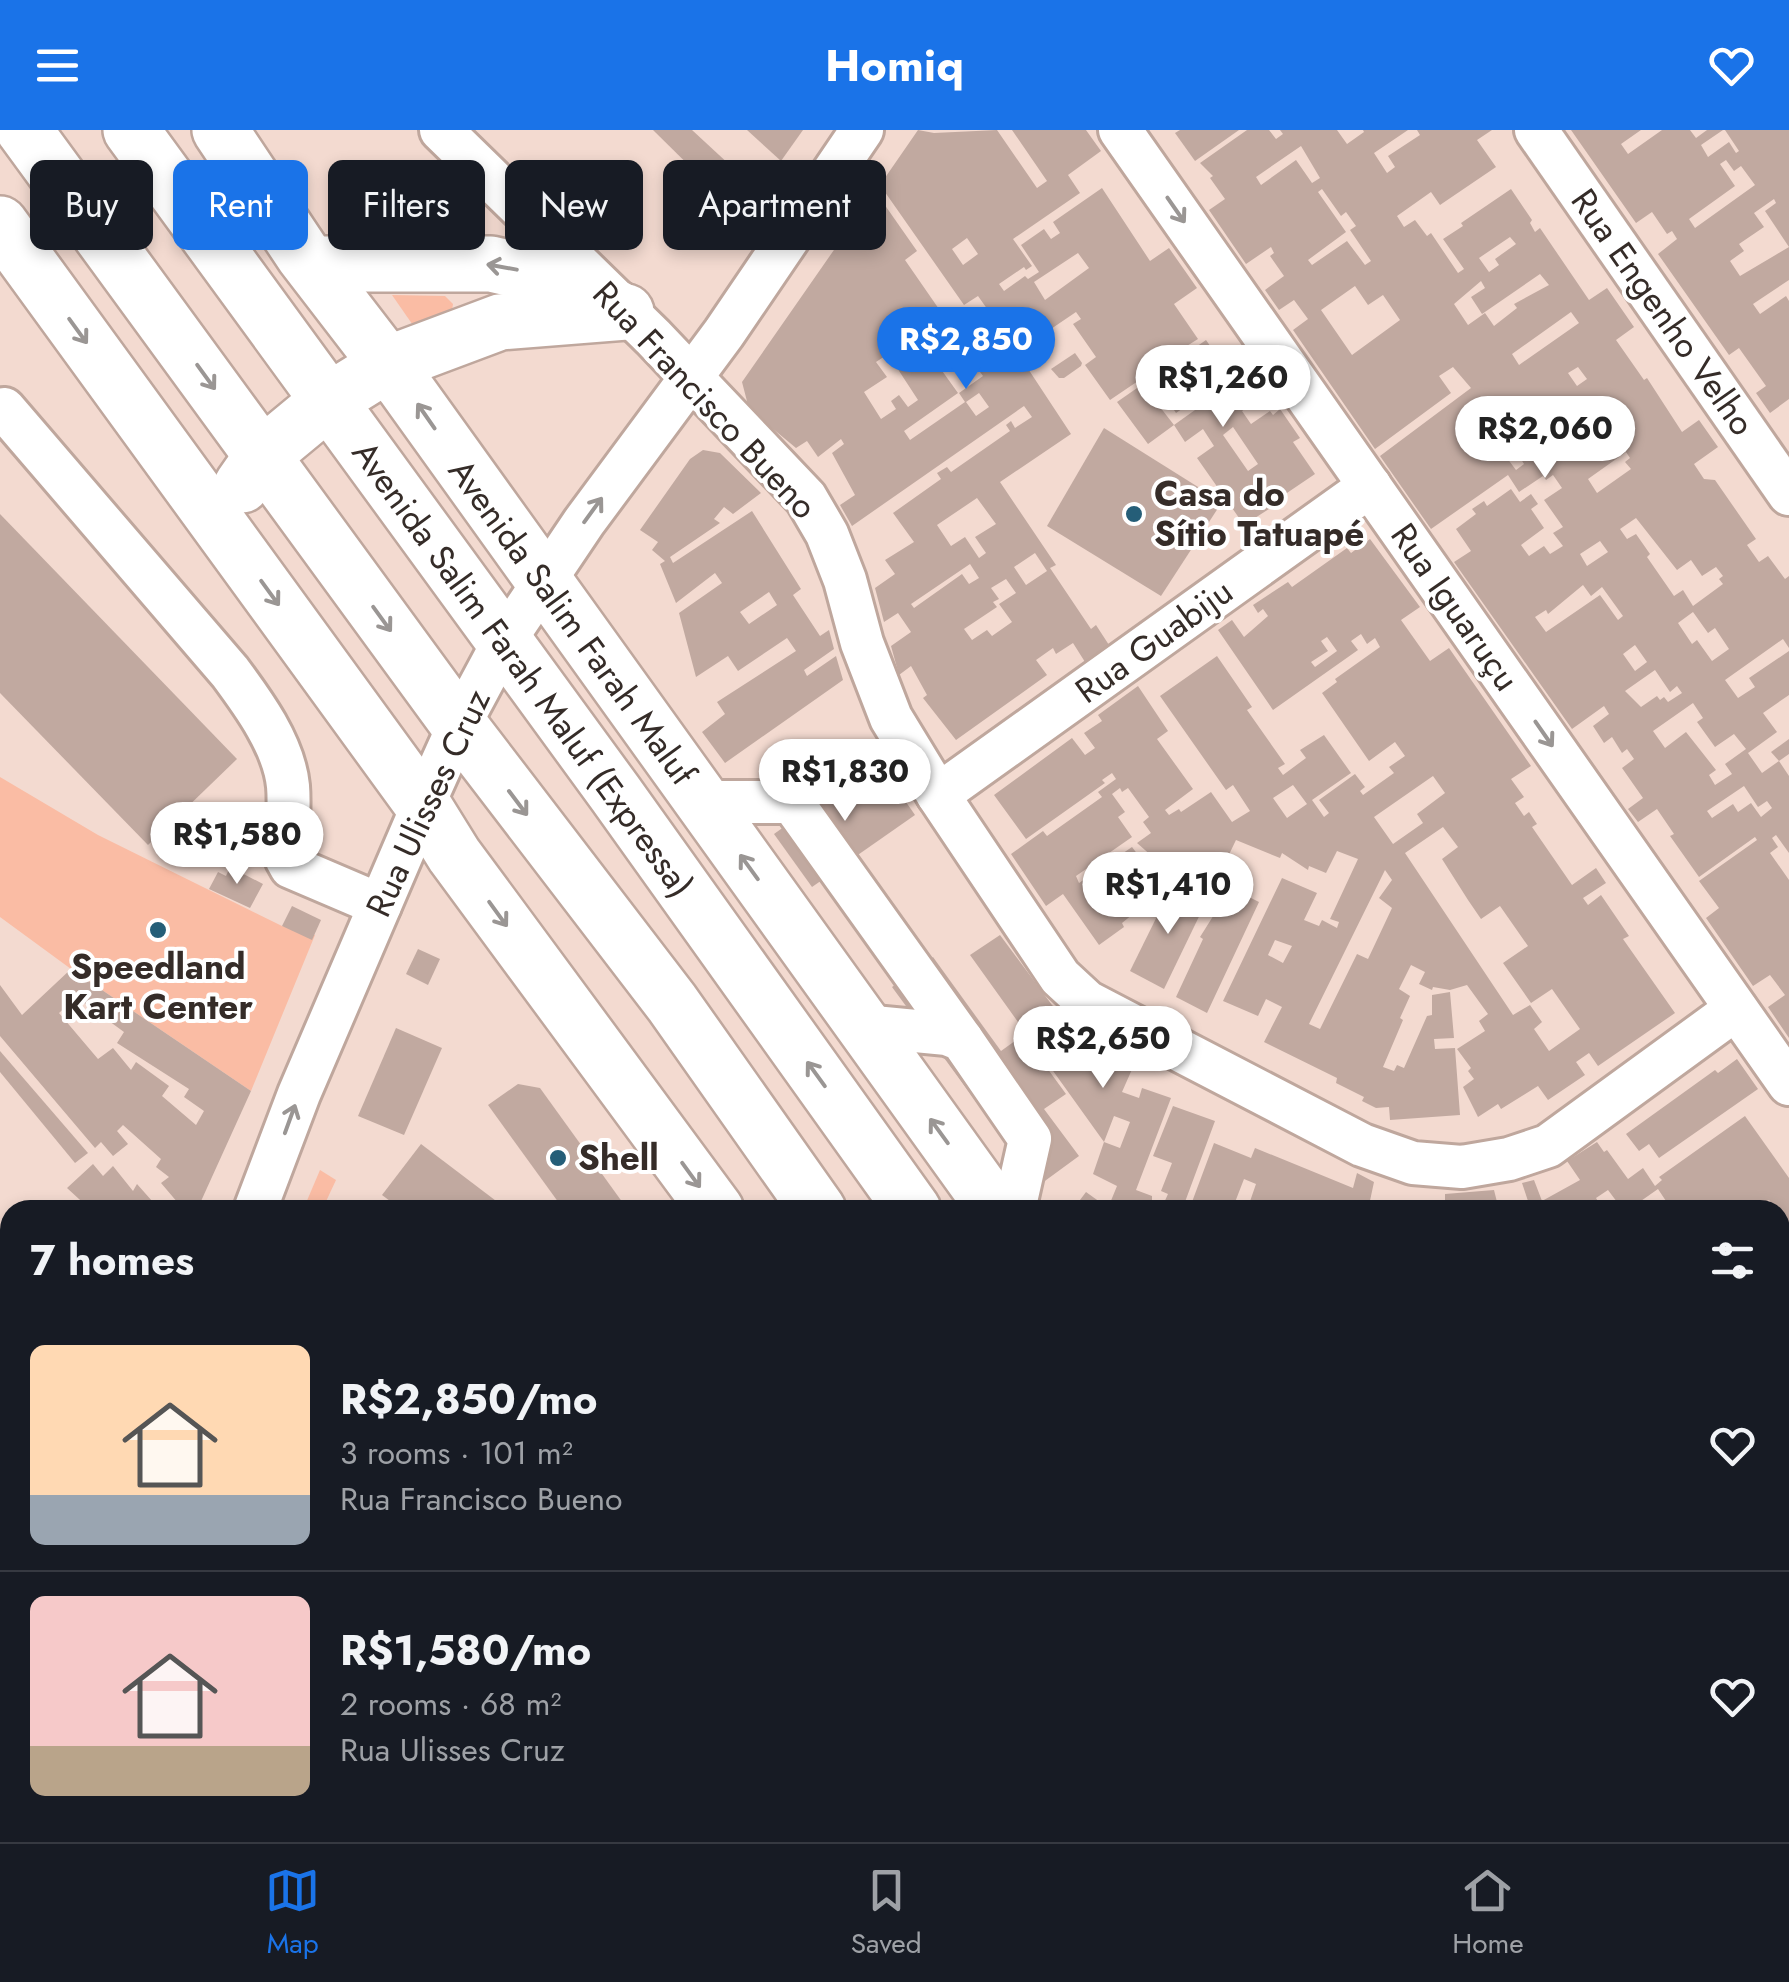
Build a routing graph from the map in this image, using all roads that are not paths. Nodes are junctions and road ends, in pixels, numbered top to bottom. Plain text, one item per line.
1 (0, 130) edge
2 (24, 130) edge
3 (131, 130) edge
4 (159, 130) edge
5 (220, 130) edge
6 (440, 130) edge
7 (862, 130) edge
8 (1120, 130) edge
9 (1536, 130) edge
10 (0, 224) edge
11 (308, 260) junction
12 (38, 275) junction
13 (639, 324) junction
14 (724, 333) junction
15 (388, 364) junction
16 (691, 377) junction
17 (327, 402) junction
18 (4, 409) dead end
19 (645, 440) junction
20 (264, 455) junction
21 (1370, 486) junction
22 (1789, 494) edge
23 (217, 520) junction
24 (543, 581) junction
25 (504, 641) junction
26 (459, 725) junction
27 (938, 795) junction
28 (701, 802) junction
29 (423, 805) junction
30 (380, 905) junction
31 (1736, 1008) junction
32 (863, 1026) junction
33 (962, 1040) junction
34 (728, 1082) junction
35 (1789, 1084) edge
36 (259, 1200) edge
37 (709, 1200) edge
38 (769, 1200) edge
39 (811, 1200) edge
40 (907, 1200) edge
41 (989, 1200) edge
42 (1016, 1200) edge

1 - 12 highway
2 -> 20 highway
3 - 17 highway, Avenida Salim Farah Maluf (Expressa)
4 - 11 highway
5 - 11 highway, Avenida Salim Farah Maluf
6 - 13 street, Rua Francisco Bueno
7 - 14 street, Rua Ulisses Cruz
8 -> 21 street, Rua Iguaruçu
9 - 22 street, Rua Engenho Velho
10 - 12 highway
13 -> 11 highway
11 - 15 highway, Avenida Salim Farah Maluf
12 -> 23 highway
13 - 14 street
13 - 15 highway
13 - 16 street, Rua Francisco Bueno
13 - 19 street
14 - 16 street, Rua Ulisses Cruz
15 - 17 highway
24 -> 15 highway, Avenida Salim Farah Maluf
16 - 19 street, Rua Ulisses Cruz
16 - 27 street, Rua Francisco Bueno
17 - 20 highway
17 - 25 highway, Avenida Salim Farah Maluf (Expressa)
18 - 30 street
24 -> 19 street, Rua Ulisses Cruz
20 - 23 highway
20 -> 26 highway
21 - 27 street, Rua Guabiju
21 -> 31 street, Rua Iguaruçu
23 -> 29 highway
24 - 25 street, Rua Ulisses Cruz
24 - 28 highway, Avenida Salim Farah Maluf
25 - 26 street, Rua Ulisses Cruz
40 -> 25 highway, Avenida Salim Farah Maluf (Expressa)
26 - 29 street, Rua Ulisses Cruz
26 -> 34 highway
27 - 31 street, Rua Francisco Bueno
32 -> 28 highway, Avenida Salim Farah Maluf
28 - 33 street
29 - 30 street, Rua Ulisses Cruz
29 -> 37 highway
36 -> 30 street, Rua Ulisses Cruz
31 - 35 street, Rua Iguaruçu
32 - 33 street
41 -> 32 highway, Avenida Salim Farah Maluf
33 - 42 street
34 - 38 highway
34 - 39 highway

